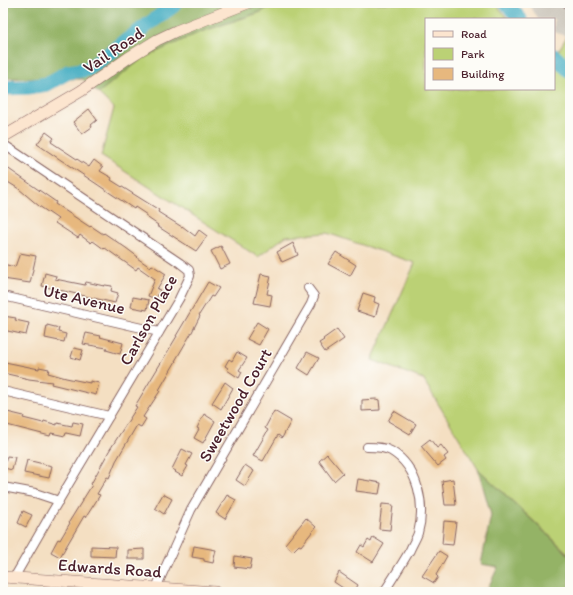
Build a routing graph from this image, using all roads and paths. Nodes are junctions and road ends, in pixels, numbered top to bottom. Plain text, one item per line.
1 (248, 3) edge
2 (564, 3) edge
3 (570, 10) edge
4 (3, 137) edge
5 (3, 144) edge
6 (308, 288) dead end
7 (3, 296) edge
8 (159, 332) junction
9 (3, 391) edge
10 (109, 416) junction
11 (367, 446) dead end
12 (3, 486) edge
13 (59, 501) junction
14 (3, 577) edge
15 (14, 578) junction
16 (162, 590) edge
17 (215, 592) edge
18 (384, 592) edge

1 - 4 street, Vail Road
2 - 3 lane
5 - 8 street, Carlson Place
6 - 16 street, Sweetwood Court
7 - 8 street, Ute Avenue
8 - 10 street, Carlson Place
9 - 10 street
10 - 13 street, Carlson Place
11 - 18 street
12 - 13 street
13 - 15 street, Carlson Place
14 - 15 street, Edwards Road
15 - 16 street, Edwards Road
16 - 17 street, Edwards Road

